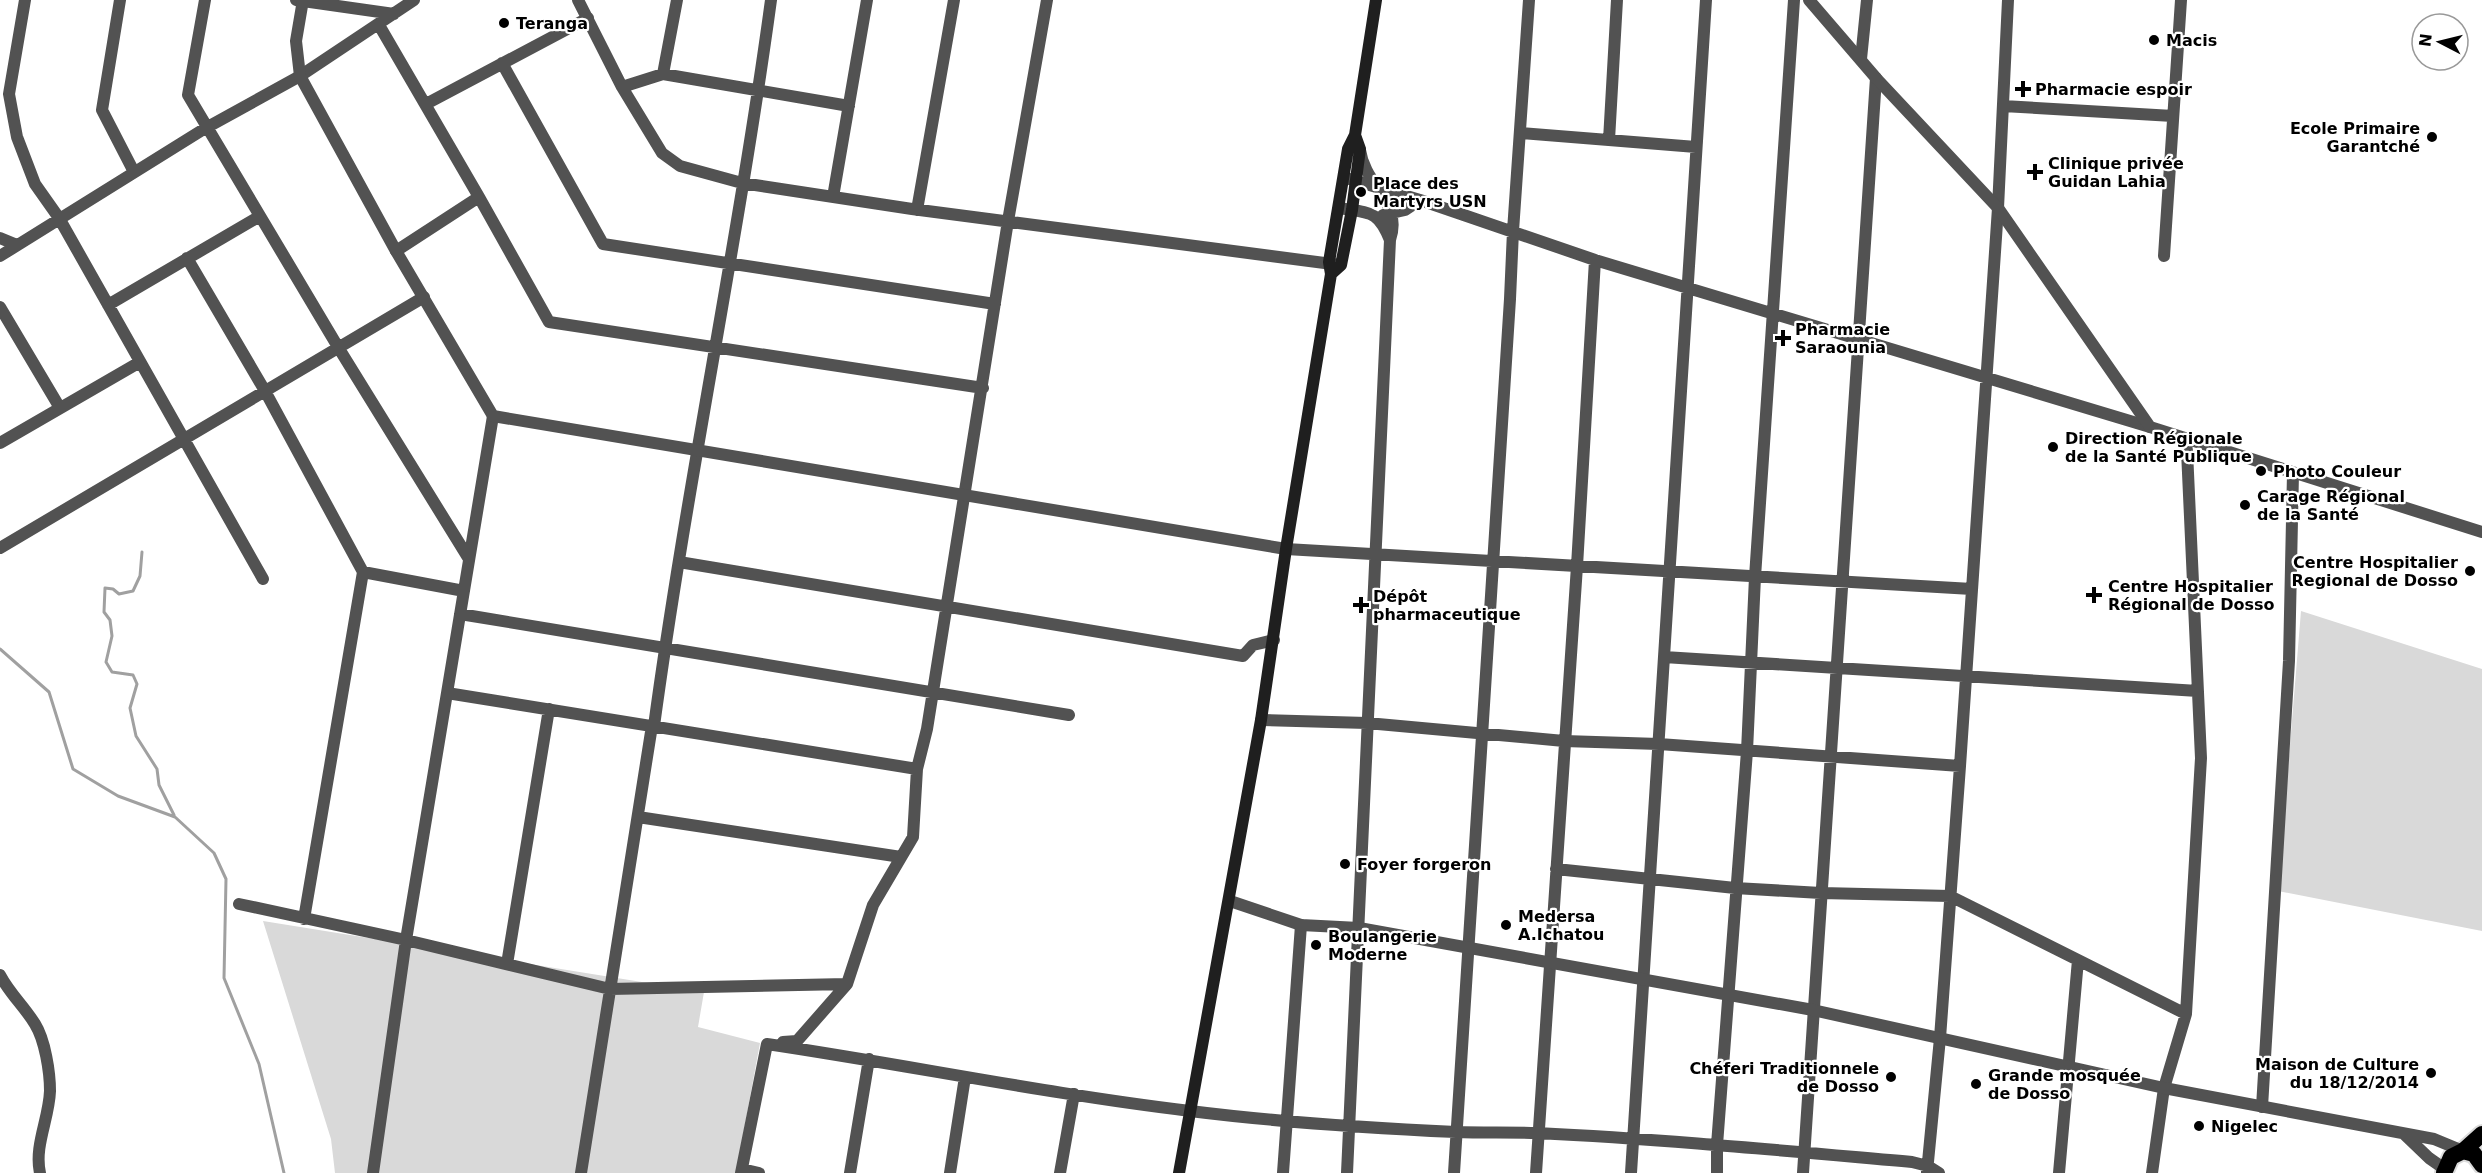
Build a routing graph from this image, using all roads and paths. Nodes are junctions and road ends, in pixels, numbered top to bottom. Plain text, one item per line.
1 (25, 0) edge
2 (120, 0) edge
3 (205, 0) edge
4 (300, 0) edge
5 (414, 0) edge
6 (578, 0) edge
7 (676, 0) edge
8 (771, 0) edge
9 (867, 0) edge
10 (954, 0) edge
11 (1047, 0) edge
12 (1376, 0) edge
13 (1529, 0) edge
14 (1617, 0) edge
15 (1706, 0) edge
16 (1794, 0) edge
17 (1809, 0) edge
18 (1866, 0) edge
19 (2008, 0) edge
20 (2181, 0) edge
21 (394, 14) junction
22 (588, 18) junction
23 (379, 25) junction
24 (1861, 59) junction
25 (502, 63) junction
26 (663, 74) junction
27 (300, 76) junction
28 (1876, 78) junction
29 (622, 87) junction
30 (758, 90) junction
31 (426, 104) junction
32 (849, 106) junction
33 (2003, 106) junction
34 (6, 111) edge
35 (2173, 116) junction
36 (207, 128) junction
37 (1521, 133) junction
38 (1355, 135) junction
39 (1609, 140) junction
40 (1696, 147) junction
41 (1360, 149) junction
42 (134, 172) junction
43 (1350, 179) junction
44 (742, 183) junction
45 (1378, 188) junction
46 (479, 197) junction
47 (833, 197) junction
48 (1420, 200) junction
49 (1998, 208) junction
50 (1345, 209) junction
51 (917, 210) junction
52 (260, 216) junction
53 (1376, 216) junction
54 (1396, 216) junction
55 (59, 218) junction
56 (1008, 221) junction
57 (1513, 231) junction
58 (0, 238) edge
59 (1390, 240) junction
60 (17, 245) junction
61 (396, 251) junction
62 (0, 256) edge
63 (2164, 256) dead end
64 (187, 258) junction
65 (1595, 260) junction
66 (729, 263) junction
67 (1334, 267) junction
68 (1688, 287) junction
69 (424, 297) junction
70 (995, 304) junction
71 (108, 305) junction
72 (0, 307) edge
73 (1772, 313) junction
74 (1859, 338) junction
75 (339, 347) junction
76 (714, 348) junction
77 (140, 362) junction
78 (1986, 379) junction
79 (982, 388) junction
80 (266, 391) junction
81 (60, 408) junction
82 (492, 416) junction
83 (2150, 427) junction
84 (2185, 438) junction
85 (184, 439) junction
86 (0, 443) edge
87 (697, 449) junction
88 (2293, 473) junction
89 (966, 495) junction
90 (2482, 532) edge
91 (0, 548) edge
92 (1286, 549) junction
93 (1375, 555) junction
94 (469, 560) junction
95 (678, 562) junction
96 (1494, 562) junction
97 (1577, 566) junction
98 (363, 572) junction
99 (1670, 572) junction
100 (1755, 577) junction
101 (263, 579) dead end
102 (1842, 582) junction
103 (1972, 589) junction
104 (464, 591) junction
105 (947, 608) junction
106 (460, 614) junction
107 (1274, 640) junction
108 (665, 649) junction
109 (1664, 657) junction
110 (1750, 663) junction
111 (1836, 668) junction
112 (1965, 676) junction
113 (2198, 691) junction
114 (447, 693) junction
115 (933, 693) junction
116 (549, 709) junction
117 (1070, 715) dead end
118 (1261, 720) junction
119 (1367, 723) junction
120 (654, 726) junction
121 (1483, 733) junction
122 (1564, 741) junction
123 (1659, 744) junction
124 (1747, 751) junction
125 (1831, 757) junction
126 (1960, 766) junction
127 (917, 769) junction
128 (638, 817) junction
129 (901, 857) junction
130 (1556, 868) junction
131 (1650, 878) junction
132 (1735, 888) junction
133 (1821, 893) junction
134 (1950, 896) junction
135 (1230, 901) junction
136 (239, 904) dead end
137 (304, 919) junction
138 (1301, 925) junction
139 (1359, 928) junction
140 (406, 940) junction
141 (1469, 949) junction
142 (2078, 960) junction
143 (1550, 963) junction
144 (507, 964) junction
145 (0, 975) edge
146 (1644, 979) junction
147 (847, 984) junction
148 (610, 989) junction
149 (1728, 994) junction
150 (1813, 1010) junction
151 (2186, 1014) junction
152 (1940, 1038) junction
153 (767, 1044) junction
154 (869, 1059) junction
155 (2067, 1066) junction
156 (965, 1077) junction
157 (2164, 1088) junction
158 (1074, 1094) junction
159 (2262, 1107) junction
160 (1191, 1111) junction
161 (1286, 1120) junction
162 (1348, 1126) junction
163 (1456, 1132) junction
164 (1537, 1133) junction
165 (2405, 1135) junction
166 (1632, 1140) junction
167 (2474, 1144) edge
168 (1717, 1145) junction
169 (1804, 1152) junction
170 (2482, 1165) edge
171 (741, 1171) edge
172 (1931, 1171) edge
173 (2446, 1172) edge
174 (40, 1173) edge
175 (373, 1173) edge
176 (581, 1173) edge
177 (759, 1173) edge
178 (850, 1173) edge
179 (950, 1173) edge
180 (1060, 1173) edge
181 (1179, 1173) edge
182 (1283, 1173) edge
183 (1347, 1173) edge
184 (1454, 1173) edge
185 (1536, 1173) edge
186 (1631, 1173) edge
187 (1717, 1173) edge
188 (1803, 1173) edge
189 (2059, 1173) edge
190 (2152, 1173) edge

1 - 34 street
2 - 42 street
3 - 36 street
4 - 21 street
4 - 27 street
5 - 21 street
6 - 22 street
7 - 26 street
8 - 30 street
9 - 32 street
10 - 51 street
11 - 56 street
12 - 38 main road
13 - 37 street
14 - 39 street
15 - 40 street
16 - 73 street
17 - 24 street
18 - 24 street
19 - 33 street
20 - 35 street
21 - 23 street
22 - 25 street
22 - 29 street
23 - 27 street
23 - 31 street
24 - 28 street
25 - 31 street
25 - 66 street
26 - 29 street
26 - 30 street
27 - 36 street
27 - 61 street
28 - 49 street
28 - 74 street
29 - 44 street
30 - 32 street
30 - 44 street
31 - 46 street
32 - 47 street
33 - 35 street
33 - 49 street
34 - 55 street
35 - 63 street
36 - 42 street
36 - 52 street
37 - 39 street
37 - 57 street
38 - 41 main road
38 - 43 main road
39 - 40 street
40 - 68 street
41 - 43 main road
41 - 45 street
42 - 55 street
43 - 45 street
43 - 50 main road
44 - 47 street
44 - 66 street
45 - 48 street
45 - 54 street
46 - 61 street
46 - 76 street
47 - 51 street
48 - 54 street
48 - 57 street
49 - 78 street
49 - 83 street
50 - 53 street
50 - 67 main road
51 - 56 street
52 - 64 street
52 - 75 street
53 - 54 street
53 - 59 street
54 - 59 street
55 - 60 street
55 - 71 street
56 - 67 street
56 - 70 street
57 - 65 street
57 - 96 street
58 - 60 street
59 - 93 street
60 - 62 street
61 - 69 street
64 - 71 street
64 - 80 street
65 - 68 street
65 - 97 street
66 - 70 street
66 - 76 street
67 - 92 main road
68 - 73 street
68 - 99 street
69 - 75 street
69 - 82 street
70 - 79 street
71 - 77 street
72 - 81 street
73 - 74 street
73 - 100 street
74 - 78 street
74 - 102 street
75 - 80 street
75 - 94 street
76 - 79 street
76 - 87 street
77 - 81 street
77 - 85 street
78 - 83 street
78 - 103 street
79 - 89 street
80 - 85 street
80 - 98 street
81 - 86 street
82 - 87 street
82 - 94 street
83 - 84 street
84 - 88 street
84 - 113 street
85 - 91 street
85 - 101 street
87 - 89 street
87 - 95 street
88 - 90 street
88 - 159 street
89 - 92 street
89 - 105 street
92 - 93 street
92 - 107 main road
93 - 96 street
93 - 119 street
94 - 104 street
95 - 105 street
95 - 108 street
96 - 97 street
96 - 121 street
97 - 99 street
97 - 122 street
98 - 104 street
98 - 137 street
99 - 100 street
99 - 109 street
100 - 102 street
100 - 110 street
102 - 103 street
102 - 111 street
103 - 112 street
104 - 106 street
105 - 107 street
105 - 115 street
106 - 108 street
106 - 114 street
107 - 118 main road
108 - 115 street
108 - 120 street
109 - 110 street
109 - 123 street
110 - 111 street
110 - 124 street
111 - 112 street
111 - 125 street
112 - 113 street
112 - 126 street
113 - 151 street
114 - 116 street
114 - 140 street
115 - 117 street
115 - 127 street
116 - 120 street
116 - 144 street
118 - 119 street
118 - 135 main road
119 - 121 street
119 - 139 street
120 - 127 street
120 - 128 street
121 - 122 street
121 - 141 street
122 - 123 street
122 - 130 street
123 - 124 street
123 - 131 street
124 - 125 street
124 - 132 street
125 - 126 street
125 - 133 street
126 - 134 street
127 - 129 street
128 - 129 street
128 - 148 street
129 - 147 street
130 - 131 street
130 - 143 street
131 - 132 street
131 - 146 street
132 - 133 street
132 - 149 street
133 - 134 street
133 - 150 street
134 - 142 street
134 - 152 street
135 - 138 street
135 - 160 main road
136 - 137 street
137 - 140 street
138 - 139 street
138 - 161 street
139 - 141 street
139 - 162 street
140 - 144 street
140 - 175 street
141 - 143 street
141 - 163 street
142 - 151 street
142 - 155 street
143 - 146 street
143 - 164 street
144 - 148 street
145 - 174 street
146 - 149 street
146 - 166 street
147 - 148 street
147 - 153 street
148 - 176 street
149 - 150 street
149 - 168 street
150 - 152 street
150 - 169 street
151 - 157 street
152 - 155 street
152 - 172 street
153 - 154 street
153 - 171 street
154 - 156 street
154 - 178 street
155 - 157 street
155 - 189 street
156 - 158 street
156 - 179 street
157 - 159 street
157 - 190 street
158 - 160 street
158 - 180 street
159 - 165 street
160 - 161 street
160 - 181 main road
161 - 162 street
161 - 182 street
162 - 163 street
162 - 183 street
163 - 164 street
163 - 184 street
164 - 166 street
164 - 185 street
165 - 167 street
165 - 173 street
166 - 168 street
166 - 186 street
167 - 170 highway
167 - 173 highway
168 - 169 street
168 - 187 street
169 - 172 street
169 - 188 street
171 - 177 street

